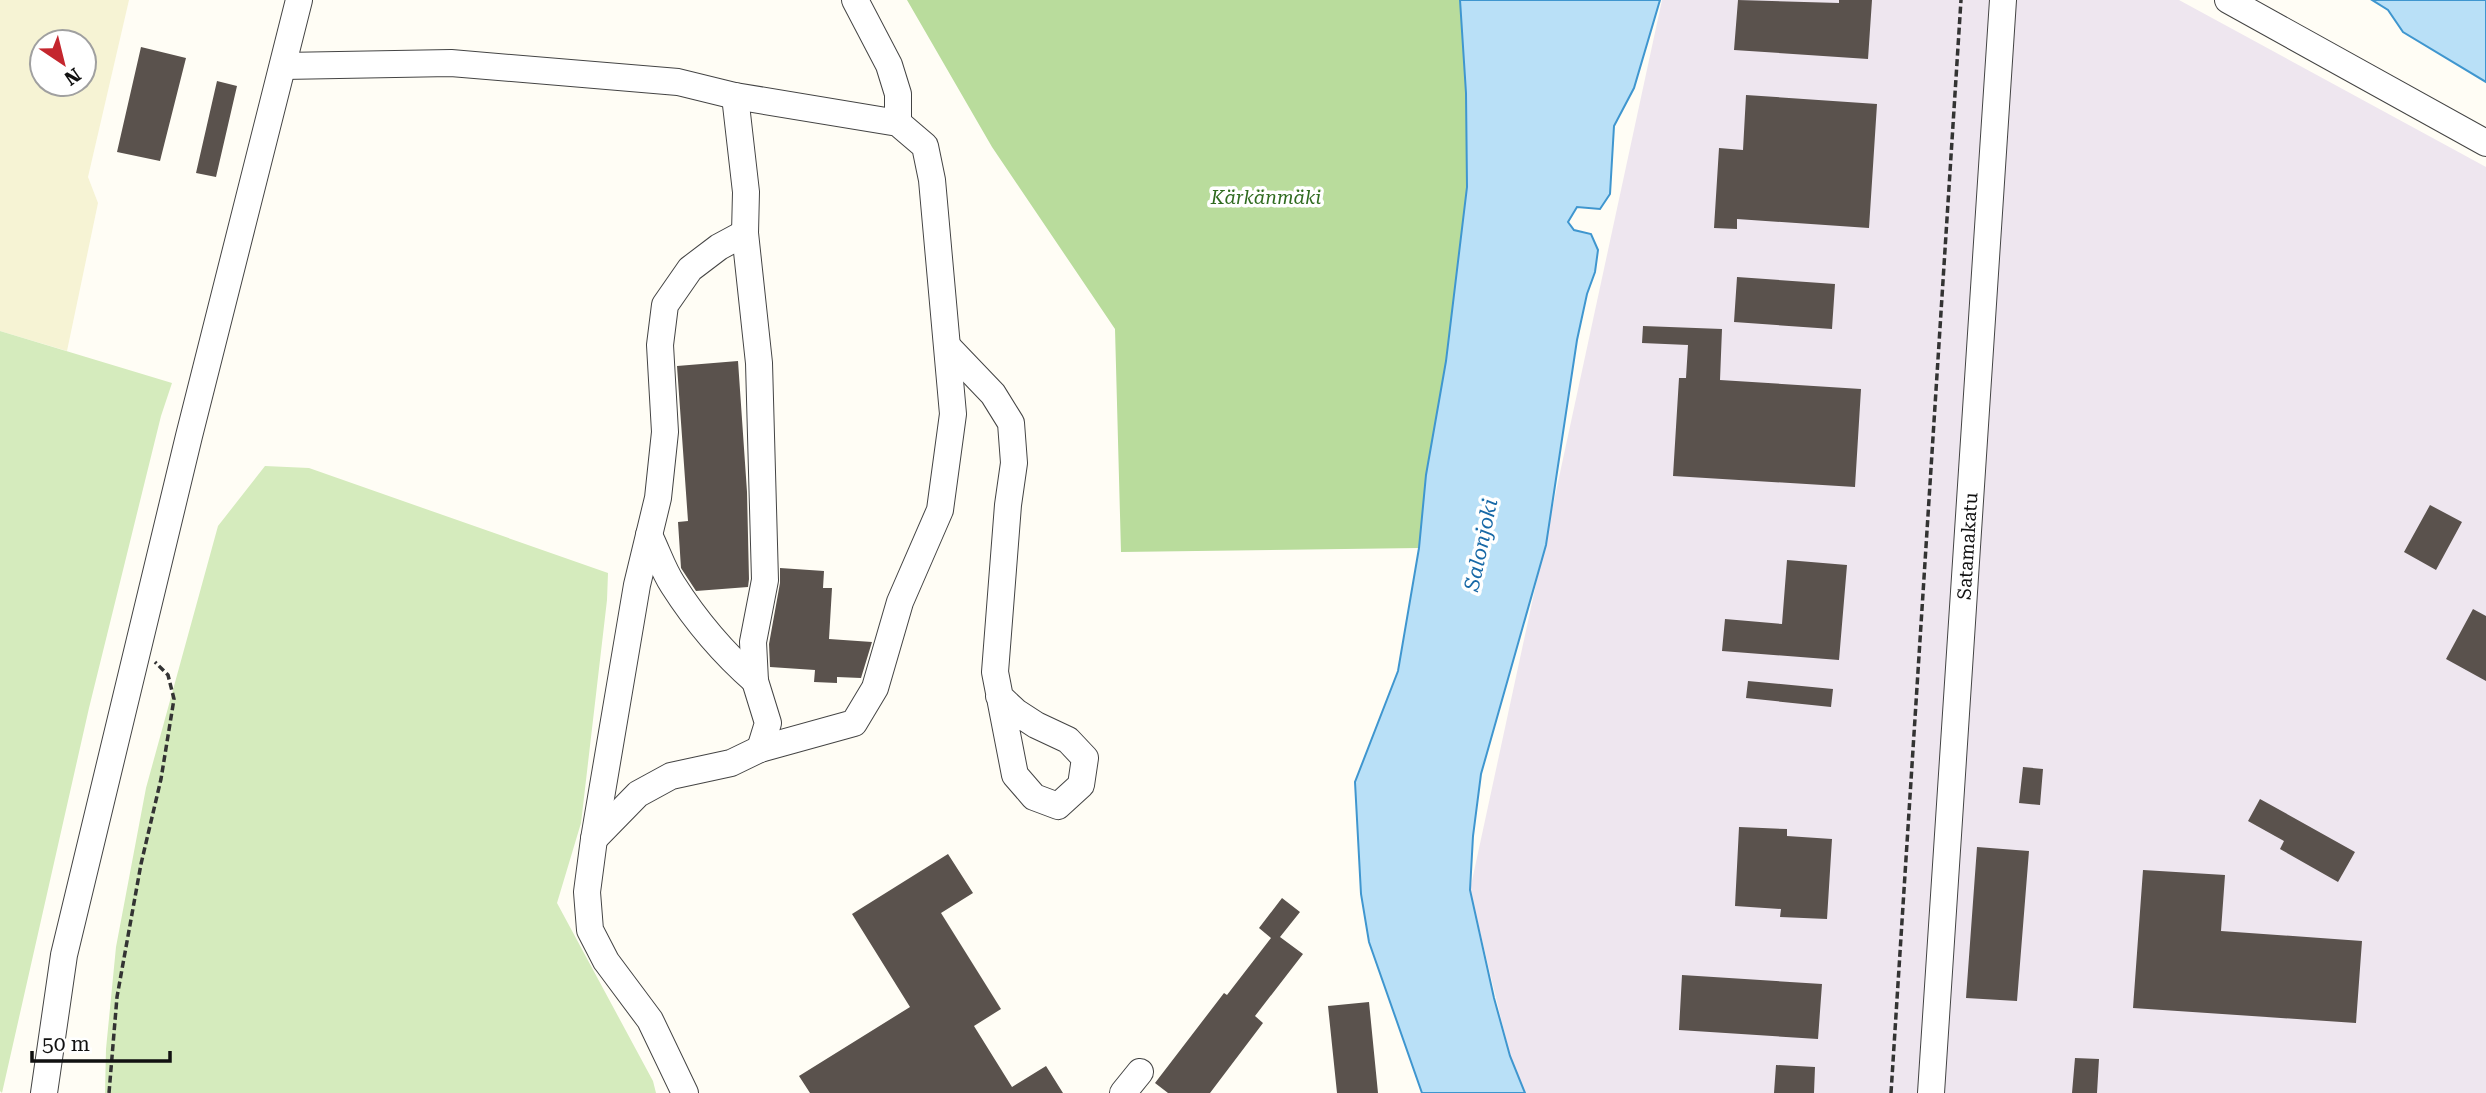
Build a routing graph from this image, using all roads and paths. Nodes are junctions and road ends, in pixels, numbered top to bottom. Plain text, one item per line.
1 (299, 0) edge
2 (855, 0) edge
3 (1961, 0) edge
4 (2003, 0) edge
5 (2228, 0) edge
6 (283, 66) junction
7 (735, 96) junction
8 (898, 123) junction
9 (2486, 143) edge
10 (745, 233) junction
11 (948, 347) junction
12 (649, 535) junction
13 (137, 648) junction
14 (755, 681) junction
15 (999, 696) dead end
16 (760, 749) junction
17 (594, 839) junction
18 (1140, 1072) dead end
19 (44, 1093) edge
20 (109, 1093) edge
21 (685, 1093) edge
22 (1123, 1093) edge
23 (1891, 1093) edge
24 (1931, 1093) edge

1 - 6 street
2 - 8 street
3 - 23 path
4 - 24 street, Satamakatu
5 - 9 street
6 - 7 street
6 - 13 street
7 - 8 street
7 - 10 street
8 - 11 street
10 - 12 street
10 - 14 street
11 - 15 street
11 - 16 street
12 - 14 street
12 - 17 street
13 - 19 street
13 - 20 path
14 - 16 street
16 - 17 street
17 - 21 street
18 - 22 street

